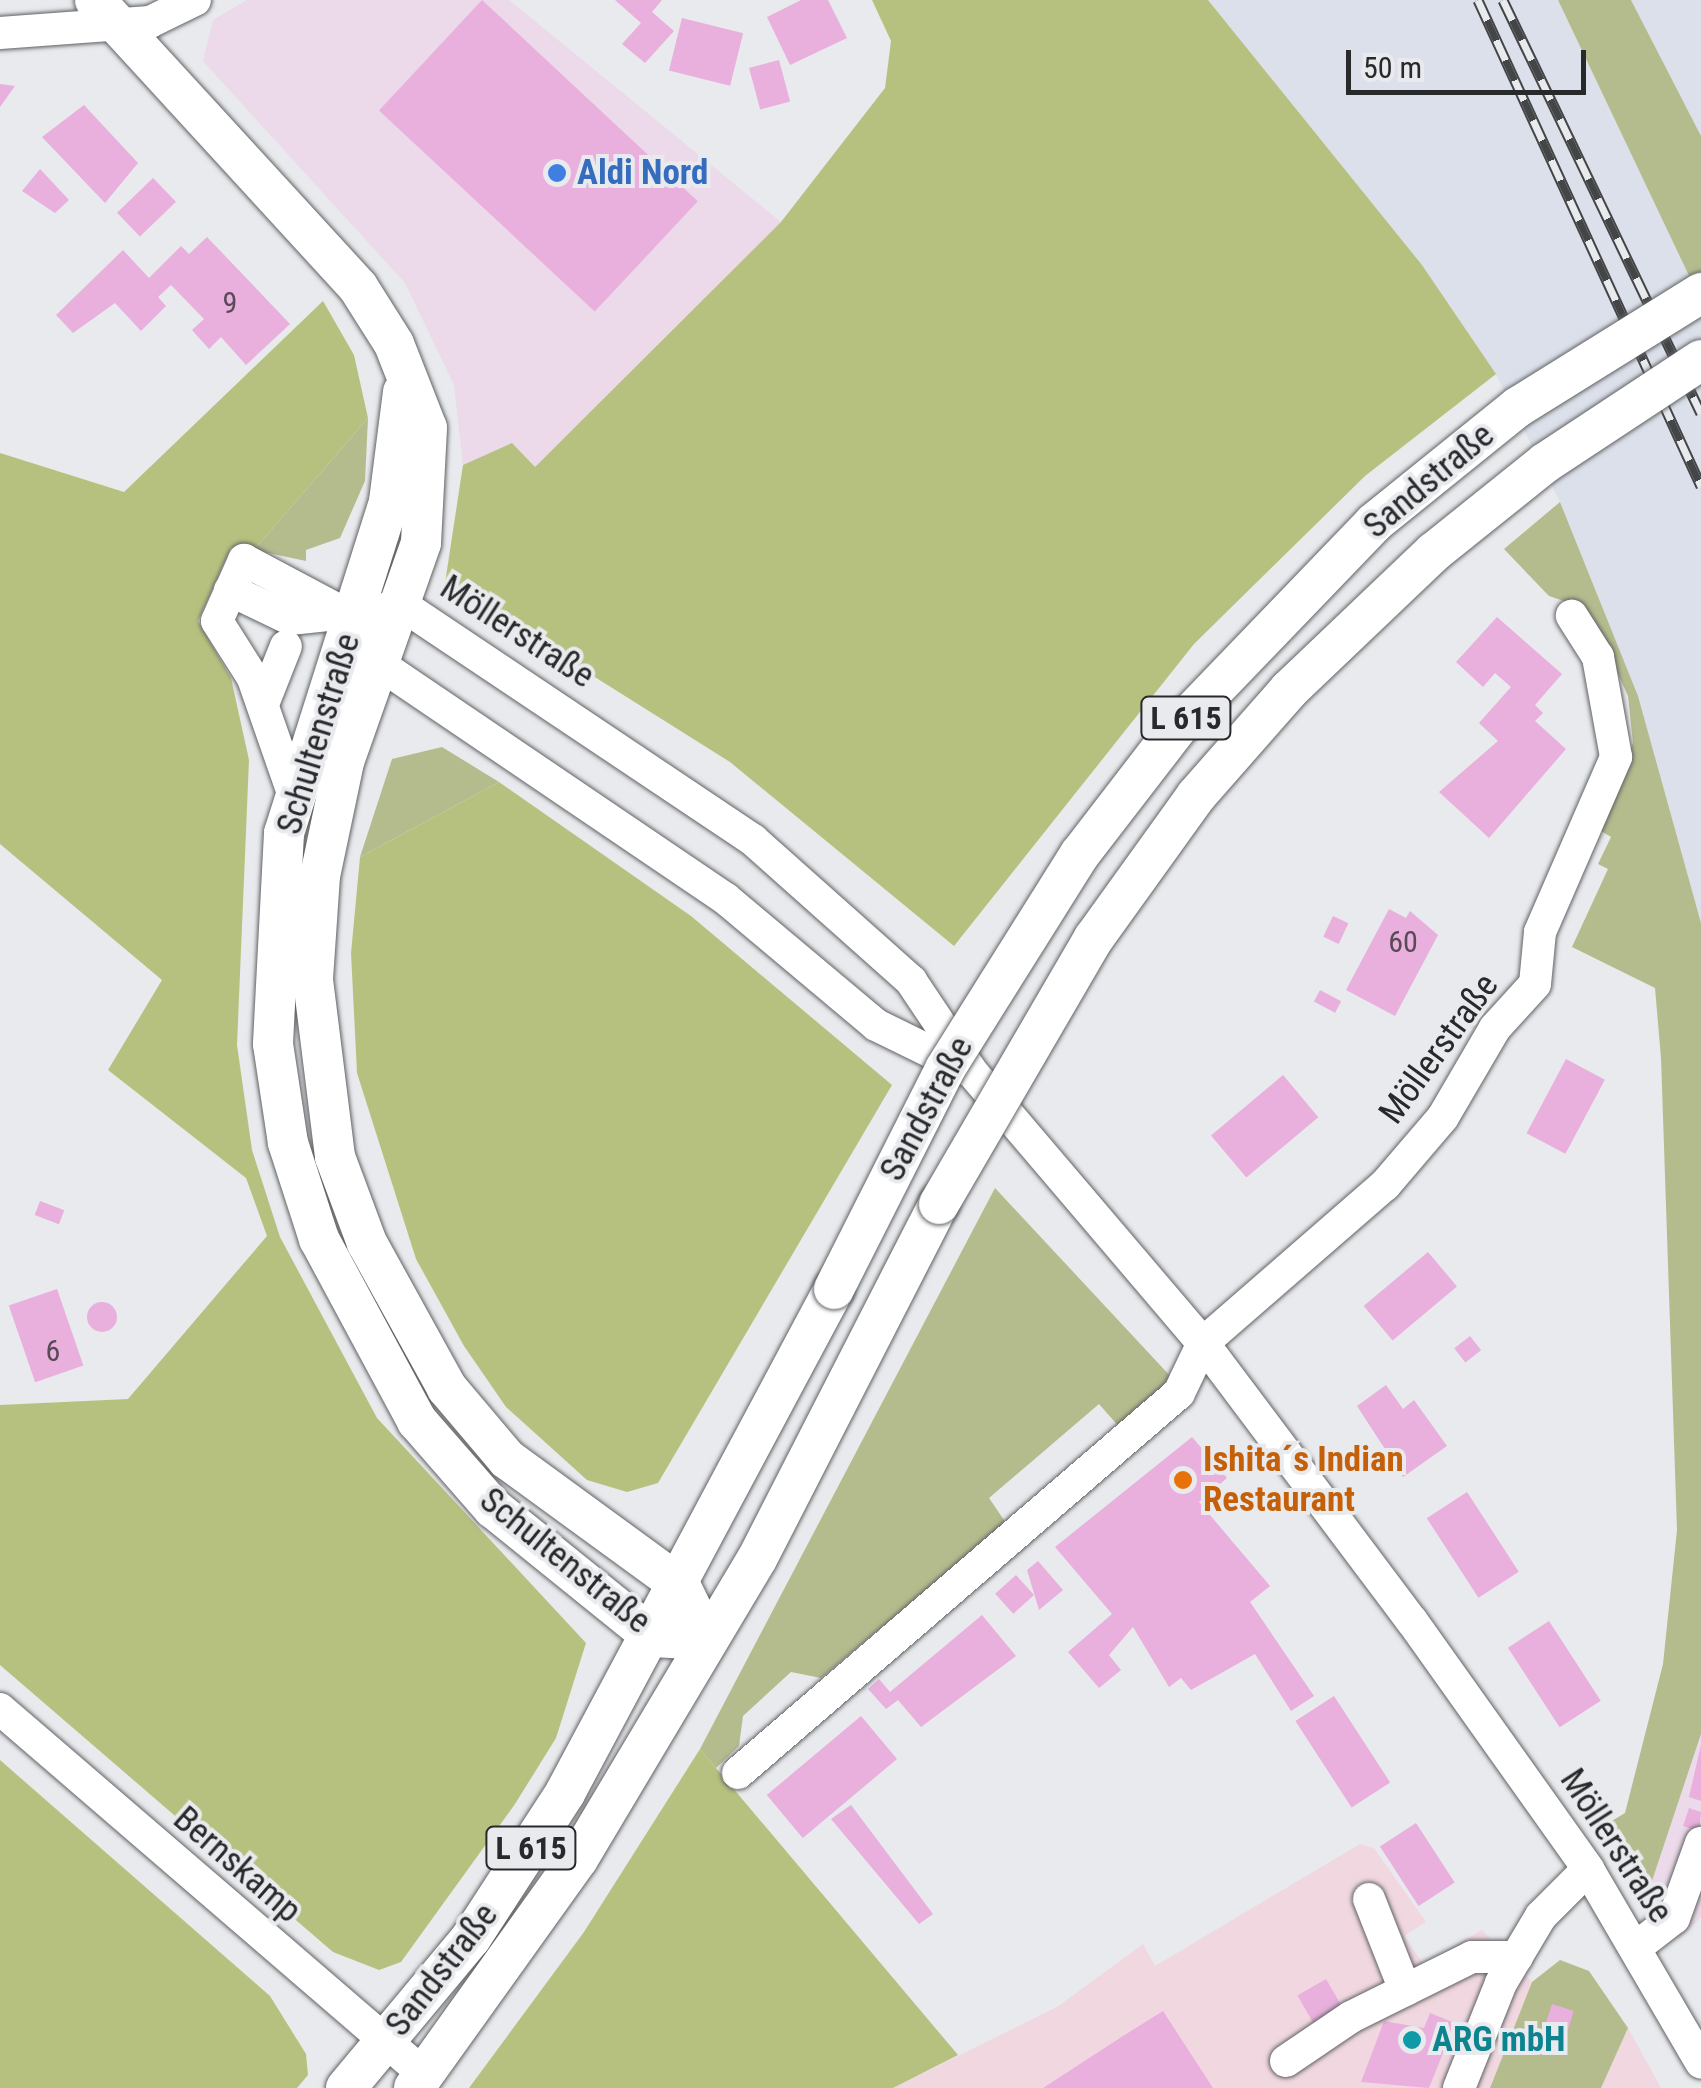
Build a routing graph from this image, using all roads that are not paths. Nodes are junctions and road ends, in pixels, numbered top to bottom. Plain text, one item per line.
1 (195, 0) edge
2 (101, 10) edge
3 (0, 33) edge
4 (1701, 293) edge
5 (1701, 360) edge
6 (403, 378) junction
7 (405, 607) junction
8 (1572, 616) dead end
9 (354, 619) junction
10 (286, 646) dead end
11 (382, 666) junction
12 (263, 704) junction
13 (294, 796) junction
14 (972, 1072) junction
15 (1203, 1343) junction
16 (680, 1585) junction
17 (654, 1638) junction
18 (707, 1640) junction
19 (0, 1709) edge
20 (738, 1773) dead end
21 (1701, 1844) edge
22 (1588, 1869) junction
23 (1369, 1899) dead end
24 (1635, 1948) junction
25 (1517, 1957) junction
26 (1405, 1990) junction
27 (385, 2042) junction
28 (1286, 2062) dead end
29 (1701, 2062) edge
30 (420, 2082) edge
31 (346, 2088) edge
32 (1460, 2088) edge

1 - 2 street
2 - 3 street
2 - 6 main road, Schultenstraße
4 - 16 main road, Sandstraße / L 615, bridge
5 - 18 main road, Sandstraße / L 615, bridge
6 - 7 main road, Schultenstraße
6 - 9 main road, Schultenstraße
7 - 9 street, Möllerstraße
7 - 11 main road, Schultenstraße
7 - 14 street, Möllerstraße
8 - 15 street, Möllerstraße
9 - 11 street, Möllerstraße
9 - 12 street
9 - 13 main road, Schultenstraße
10 - 12 street
11 - 14 street, Möllerstraße
11 - 16 main road, Schultenstraße
12 - 13 street
13 - 17 main road, Schultenstraße
14 - 15 street, Möllerstraße
15 - 20 street, Möllerstraße
15 - 22 street, Möllerstraße
16 - 17 main road, Sandstraße / L 615
16 - 18 main road, Schultenstraße
17 - 18 main road, Schultenstraße
17 - 27 main road, Sandstraße / L 615
18 - 30 main road, Sandstraße / L 615
19 - 27 street, Bernskamp
21 - 24 street
22 - 24 street, Möllerstraße
22 - 25 street
23 - 26 street
24 - 29 street, Möllerstraße
25 - 26 street
25 - 32 street
26 - 28 street
27 - 30 street, Bernskamp
27 - 31 main road, Sandstraße / L 615

